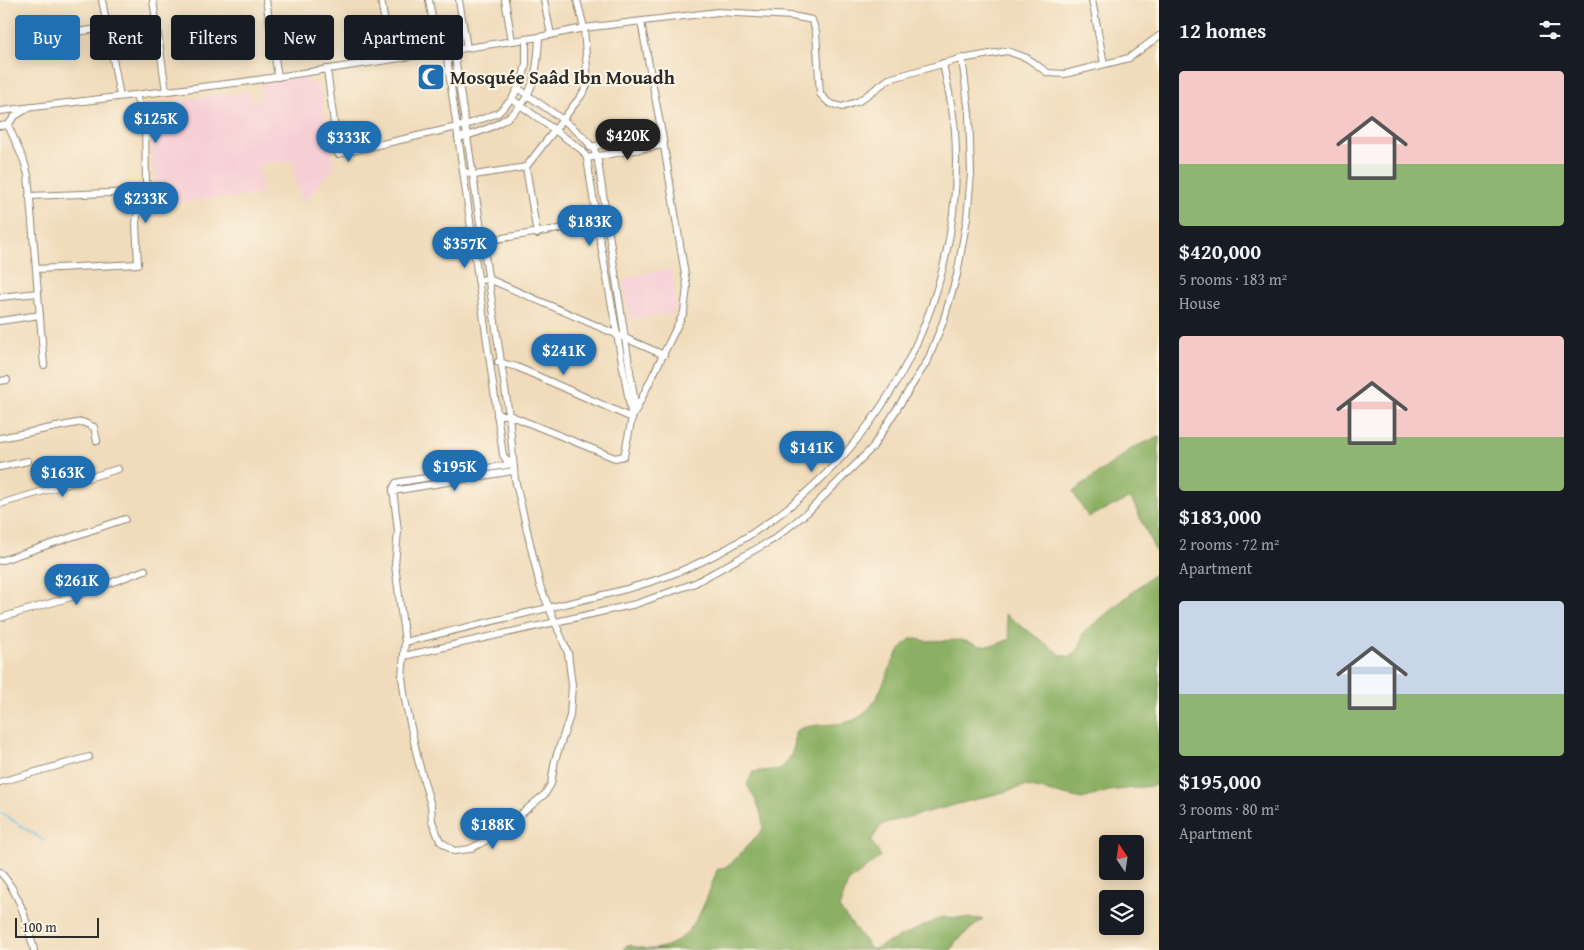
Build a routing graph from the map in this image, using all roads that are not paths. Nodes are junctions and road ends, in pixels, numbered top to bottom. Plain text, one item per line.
1 (102, 0) edge
2 (153, 0) edge
3 (266, 0) edge
4 (381, 0) edge
5 (429, 0) edge
6 (459, 0) edge
7 (505, 0) edge
8 (544, 0) edge
9 (577, 0) edge
10 (1092, 0) edge
11 (105, 15) edge
12 (384, 15) edge
13 (433, 15) edge
14 (641, 22) junction
15 (584, 28) junction
16 (551, 35) junction
17 (1159, 36) edge
18 (539, 37) junction
19 (526, 39) junction
20 (512, 41) junction
21 (467, 48) junction
22 (463, 49) edge
23 (962, 58) junction
24 (113, 60) edge
25 (385, 60) edge
26 (444, 60) edge
27 (456, 60) edge
28 (943, 63) junction
29 (1104, 64) junction
30 (327, 69) junction
31 (278, 77) junction
32 (519, 89) junction
33 (166, 91) junction
34 (136, 95) junction
35 (120, 96) junction
36 (528, 96) junction
37 (512, 99) junction
38 (522, 106) junction
39 (30, 107) junction
40 (0, 111) edge
41 (562, 120) junction
42 (8, 125) junction
43 (466, 125) junction
44 (0, 126) edge
45 (457, 128) junction
46 (554, 130) junction
47 (662, 134) junction
48 (468, 136) junction
49 (458, 138) junction
50 (664, 145) junction
51 (593, 146) junction
52 (582, 150) junction
53 (597, 155) junction
54 (587, 158) junction
55 (526, 167) junction
56 (463, 171) junction
57 (474, 175) junction
58 (142, 191) dead end
59 (29, 196) junction
60 (608, 221) junction
61 (597, 223) junction
62 (536, 234) junction
63 (484, 242) junction
64 (472, 243) junction
65 (36, 269) junction
66 (489, 279) junction
67 (478, 280) junction
68 (38, 293) junction
69 (0, 297) edge
70 (40, 315) junction
71 (0, 321) edge
72 (617, 334) junction
73 (625, 338) junction
74 (664, 355) junction
75 (500, 361) junction
76 (490, 362) junction
77 (44, 365) dead end
78 (633, 413) junction
79 (497, 415) junction
80 (508, 415) junction
81 (0, 438) edge
82 (98, 441) dead end
83 (28, 461) dead end
84 (513, 466) junction
85 (0, 467) edge
86 (118, 469) dead end
87 (459, 472) junction
88 (459, 480) junction
89 (393, 491) junction
90 (0, 504) edge
91 (125, 519) dead end
92 (0, 561) edge
93 (145, 570) dead end
94 (548, 608) junction
95 (0, 618) edge
96 (556, 622) junction
97 (405, 642) junction
98 (404, 656) junction
99 (89, 757) dead end
100 (0, 782) edge
101 (0, 872) edge
102 (34, 950) edge

1 - 11 street
2 - 33 street
3 - 31 street
4 - 12 street
5 - 13 street
6 - 21 street
7 - 20 street
8 - 16 street
9 - 15 street
10 - 29 street
14 - 15 street
14 - 28 street
14 - 47 street
15 - 16 street
15 - 41 street
16 - 18 street
17 - 29 street
18 - 19 street
18 - 36 street
19 - 20 street
19 - 32 street
20 - 21 street
21 - 22 street
23 - 28 street
23 - 29 street
23 - 96 street
24 - 35 street
25 - 30 street
26 - 45 street
27 - 43 street
28 - 94 street
30 - 31 street
30 - 45 street
31 - 33 street
32 - 36 street
32 - 37 street
33 - 34 street
34 - 35 street
34 - 58 street
35 - 39 street
36 - 38 street
36 - 41 street
37 - 38 street
37 - 43 street
38 - 46 street
38 - 48 street
39 - 40 street
39 - 42 street
41 - 46 street
41 - 51 street
42 - 44 street
42 - 59 street
43 - 45 street
43 - 48 street
45 - 49 street
46 - 52 street
46 - 55 street
47 - 50 street
47 - 51 street
48 - 49 street
48 - 57 street
49 - 56 street
50 - 53 street
50 - 74 street
51 - 52 street
51 - 53 street
52 - 54 street
53 - 54 street
53 - 60 street
54 - 61 street
55 - 57 street
55 - 62 street
56 - 57 street
56 - 64 street
57 - 63 street
59 - 65 street
59 - 65 street
60 - 61 street
60 - 73 street
61 - 62 street
61 - 72 street
62 - 63 street
63 - 64 street
63 - 66 street
64 - 67 street
65 - 68 street
66 - 67 street
66 - 72 street
66 - 75 street
67 - 76 street
68 - 69 street
68 - 70 street
70 - 71 street
70 - 77 street
72 - 73 street
72 - 78 street
73 - 74 street
73 - 78 street
74 - 78 street
75 - 76 street
75 - 78 street
75 - 80 street
76 - 79 street
78 - 80 street
79 - 80 street
79 - 84 street
80 - 84 street
81 - 82 street
83 - 85 street
84 - 87 street
84 - 88 street
84 - 94 street
86 - 90 street
87 - 88 street
87 - 89 street
88 - 89 street
89 - 97 street
91 - 92 street
93 - 95 street
94 - 96 street
94 - 97 street
96 - 98 street
96 - 98 street
97 - 98 street
99 - 100 street
101 - 102 street

